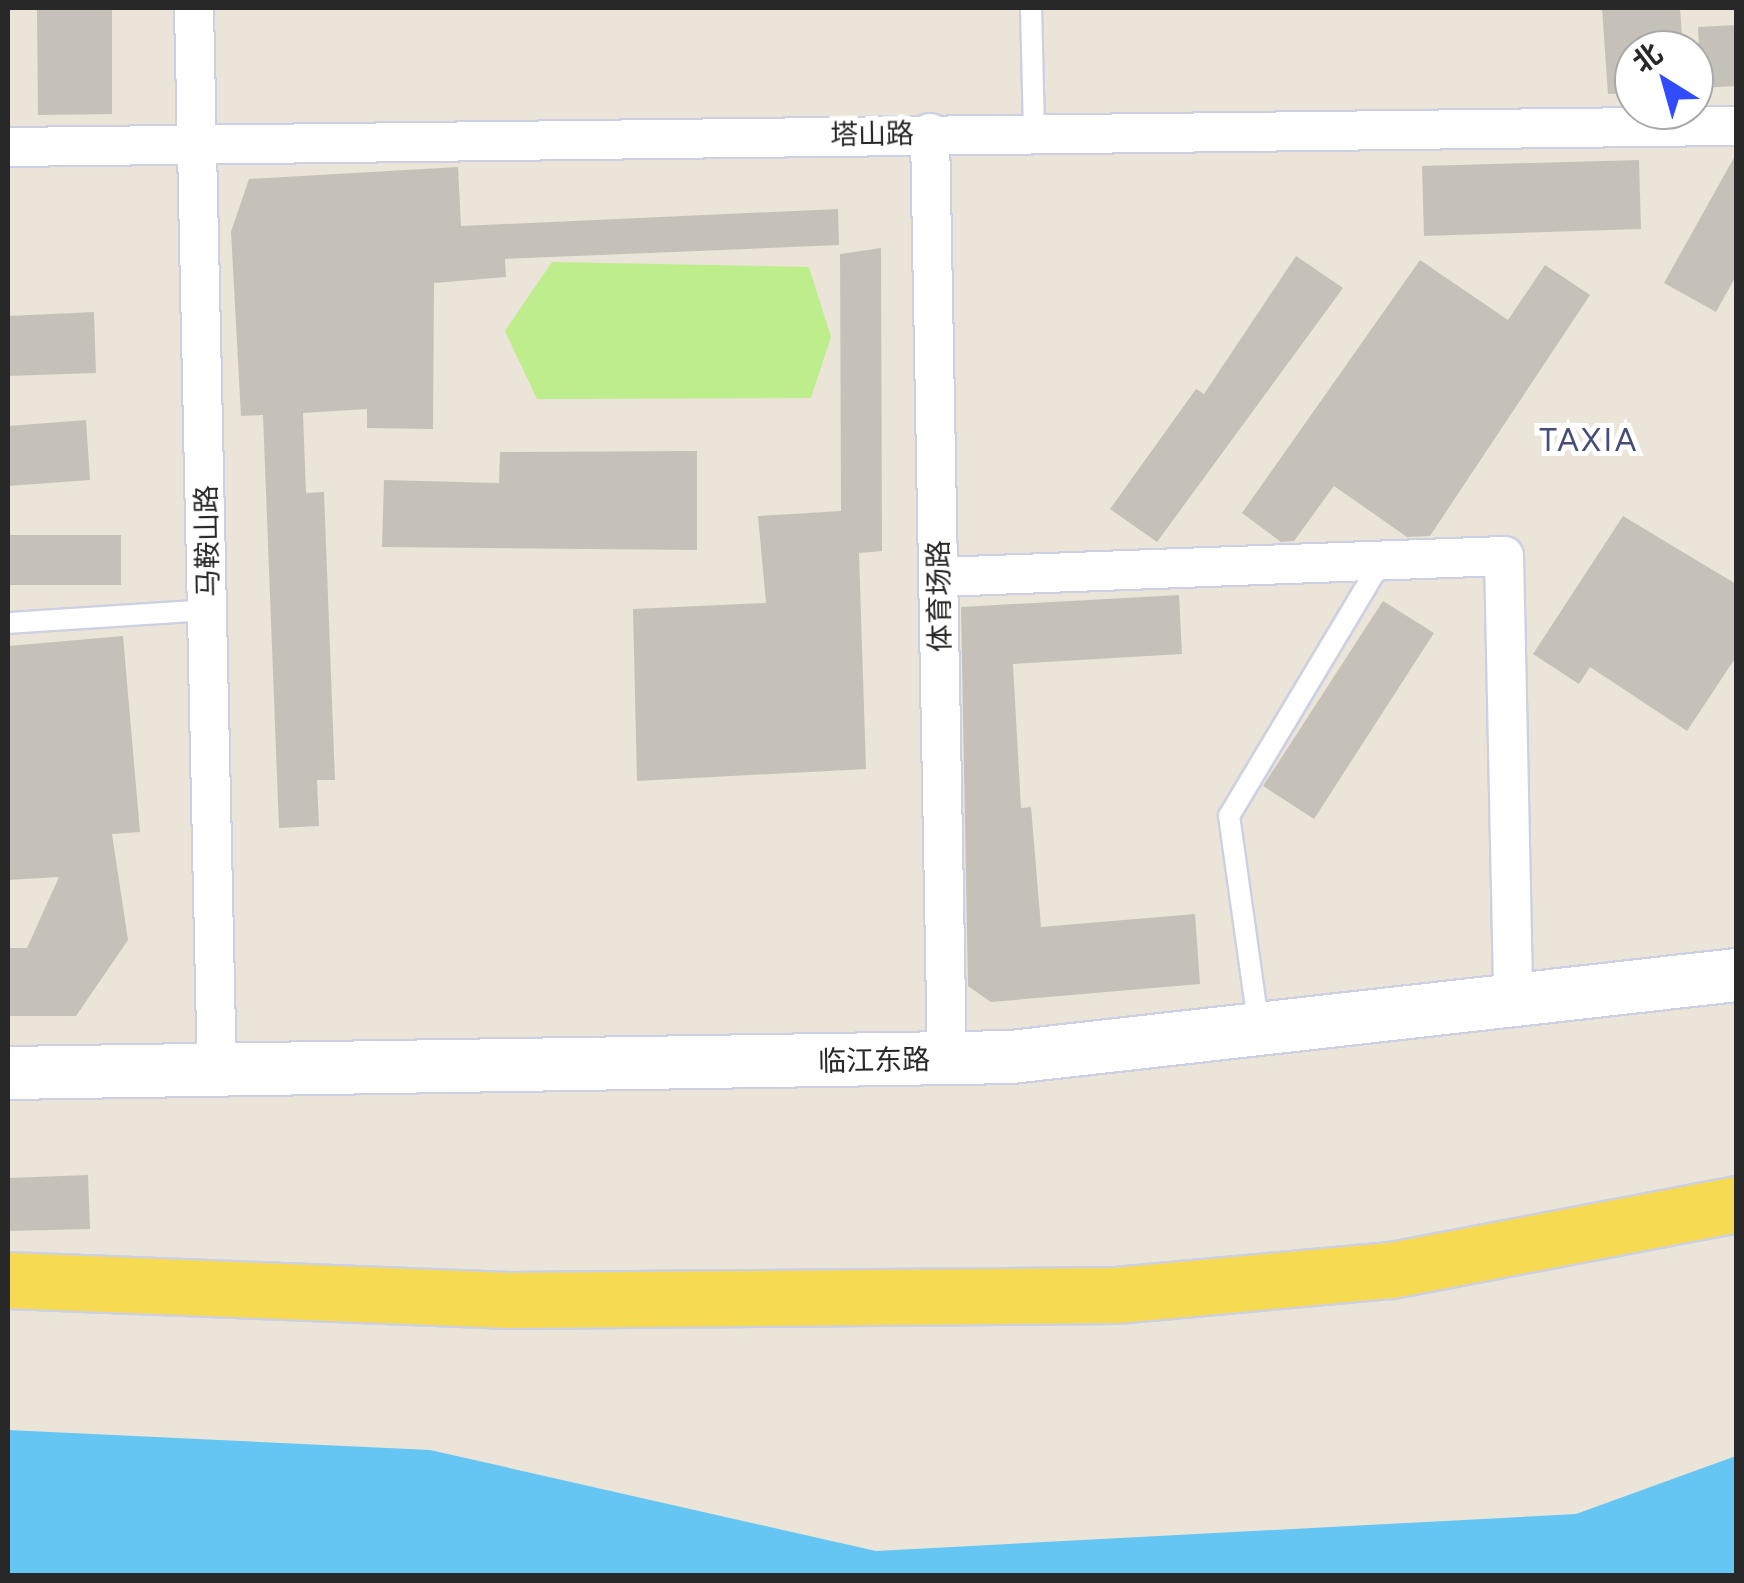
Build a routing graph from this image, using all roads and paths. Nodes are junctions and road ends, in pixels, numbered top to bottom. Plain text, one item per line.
1 (194, 8) edge
2 (1031, 8) edge
3 (1736, 126) edge
4 (930, 132) junction
5 (1034, 132) junction
6 (201, 145) junction
7 (8, 147) edge
8 (1382, 560) junction
9 (939, 577) junction
10 (209, 610) junction
11 (8, 623) edge
12 (1736, 975) edge
13 (1513, 1000) junction
14 (1260, 1030) junction
15 (947, 1058) junction
16 (8, 1073) edge
17 (217, 1075) junction
18 (1735, 1204) edge
19 (8, 1280) edge

1 - 6 street, 马鞍山路
2 - 5 lane
3 - 5 street, 塔山路
4 - 5 street, 塔山路
4 - 6 street, 塔山路
4 - 9 street, 体育场路
6 - 7 street, 塔山路
6 - 10 street, 马鞍山路
8 - 9 street
8 - 13 street
8 - 14 lane
9 - 15 street, 体育场路
10 - 11 lane
10 - 17 street, 马鞍山路
12 - 13 street, 临江东路
13 - 14 street, 临江东路
14 - 15 street, 临江东路
15 - 17 street, 临江东路
16 - 17 street, 临江东路
18 - 19 main road

